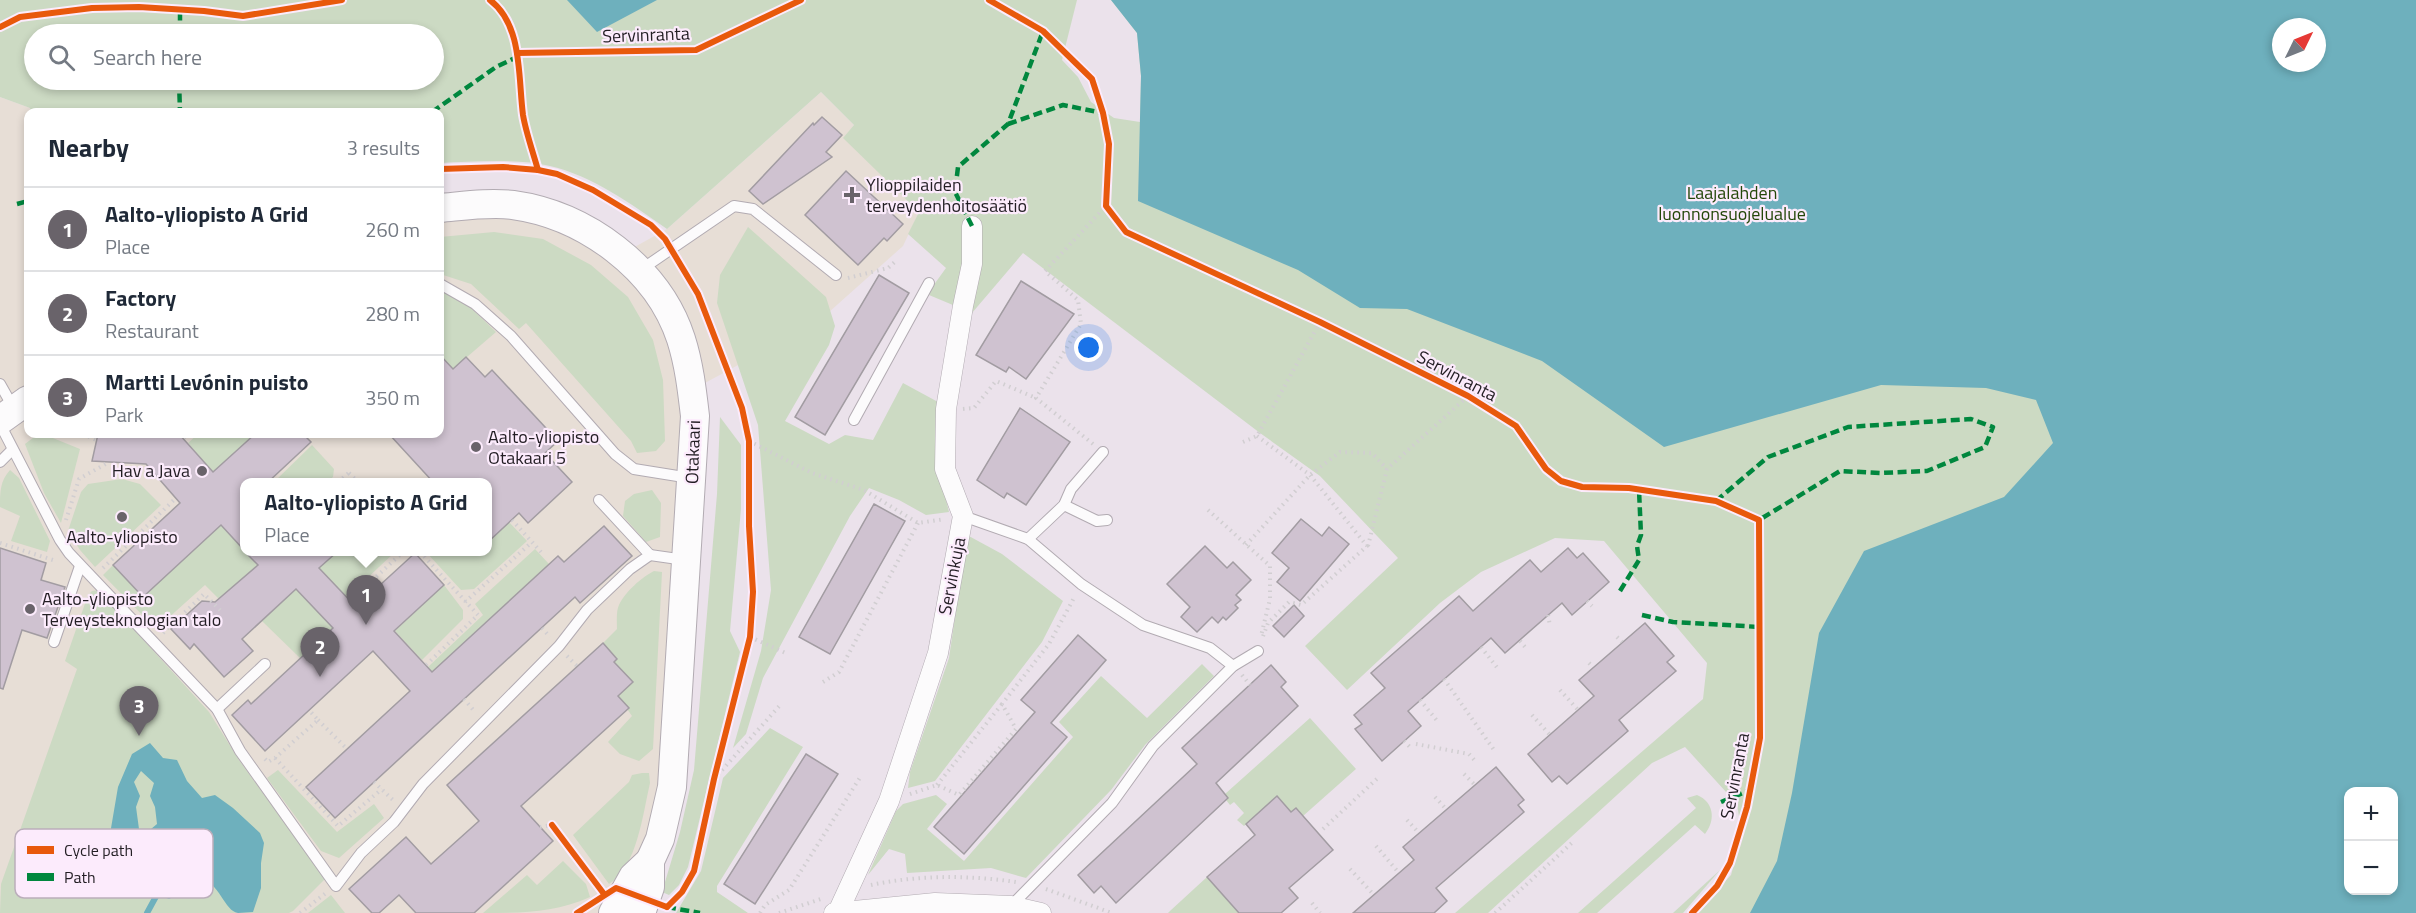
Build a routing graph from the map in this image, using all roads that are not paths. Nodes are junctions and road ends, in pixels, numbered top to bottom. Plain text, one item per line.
1 (444, 208) edge
2 (972, 226) dead end
3 (638, 271) junction
4 (836, 275) road end
5 (930, 283) dead end
6 (444, 286) edge
7 (0, 384) edge
8 (11, 413) edge
9 (854, 420) dead end
10 (12, 450) junction
11 (1103, 452) road end
12 (0, 462) edge
13 (692, 478) junction
14 (599, 500) dead end
15 (1064, 505) junction
16 (963, 516) junction
17 (1107, 520) dead end
18 (1028, 538) junction
19 (650, 555) junction
20 (685, 560) junction
21 (80, 566) junction
22 (54, 642) dead end
23 (1257, 651) road end
24 (265, 664) dead end
25 (1233, 666) junction
26 (216, 709) junction
27 (651, 861) junction
28 (1011, 906) junction
29 (836, 912) edge
30 (613, 913) edge
31 (641, 913) edge
32 (1041, 913) edge

1 - 3 street, Otakaari
2 - 16 street, Servinkuja
3 - 4 lane
3 - 13 street, Otakaari
5 - 9 lane
6 - 13 lane
7 - 8 lane
8 - 10 lane
10 - 12 lane
10 - 21 lane
11 - 15 lane
13 - 20 street, Otakaari
14 - 19 lane
15 - 17 lane
15 - 18 lane
16 - 18 lane
16 - 29 street, Servinkuja
18 - 25 lane
19 - 20 lane
19 - 26 lane
20 - 27 street, Otakaari
21 - 22 lane
21 - 26 lane
23 - 25 lane
24 - 26 lane
25 - 28 lane
27 - 30 street, Otakaari
27 - 31 street, Otakaari
28 - 29 street
28 - 32 street

